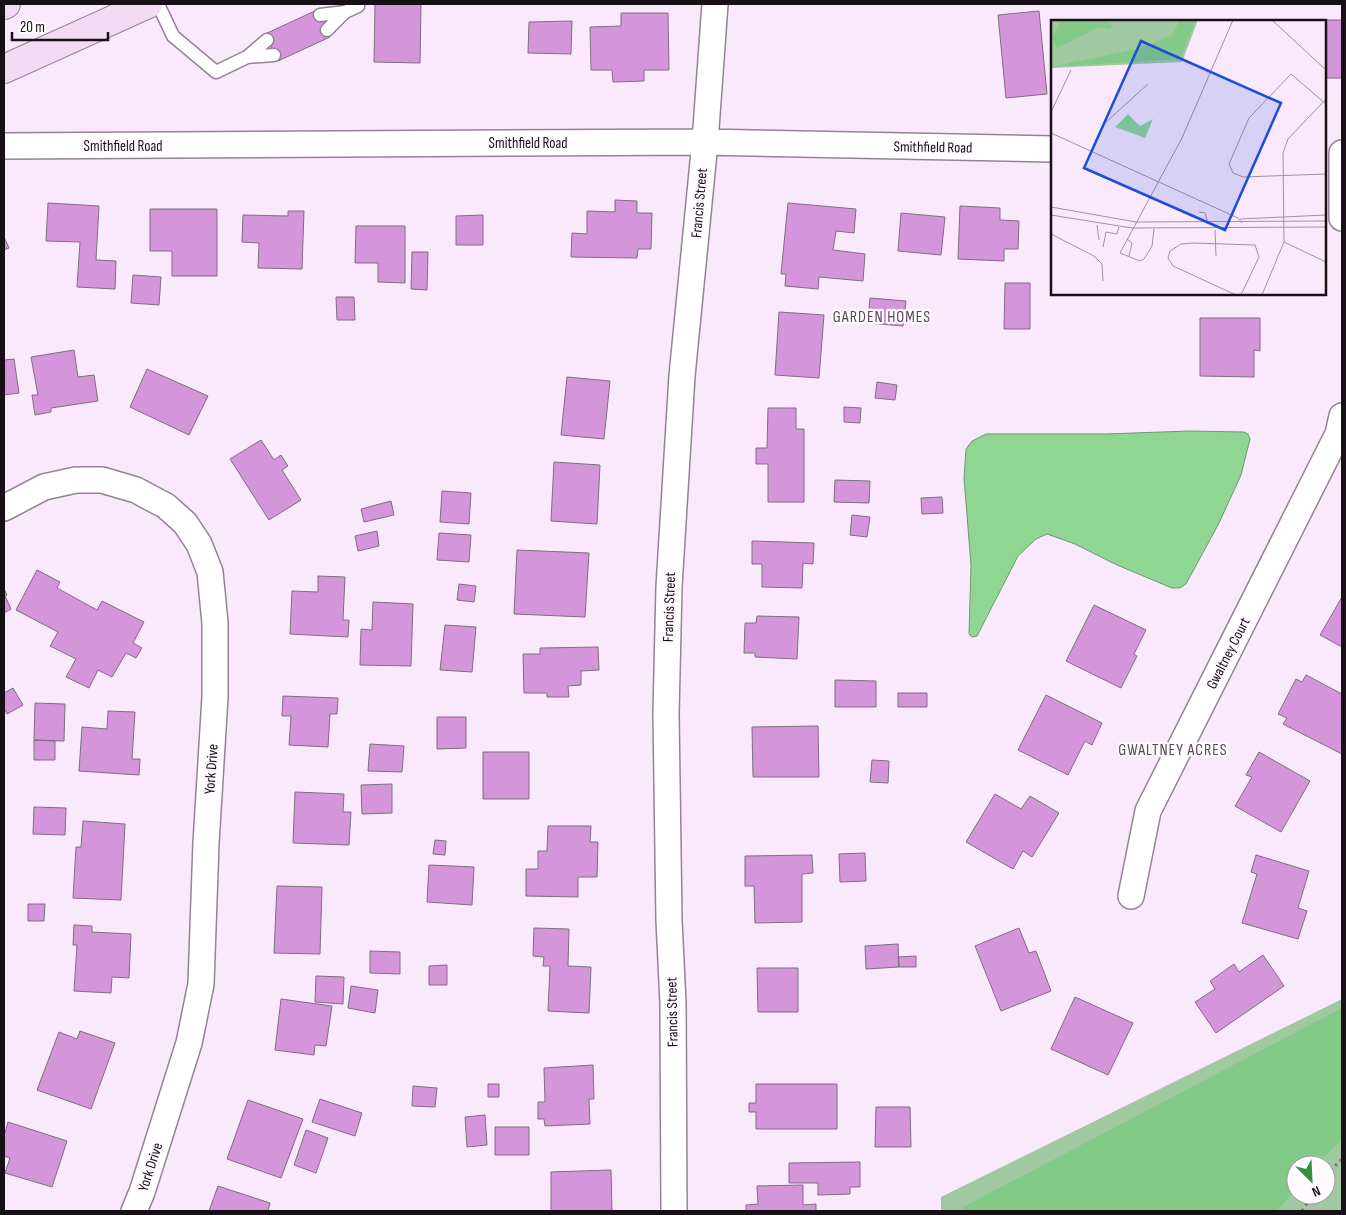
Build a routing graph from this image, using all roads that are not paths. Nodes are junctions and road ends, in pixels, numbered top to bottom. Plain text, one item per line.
1 (148, 4) edge
2 (158, 4) edge
3 (358, 4) edge
4 (715, 4) edge
5 (344, 12) junction
6 (320, 15) dead end
7 (328, 30) dead end
8 (267, 40) dead end
9 (274, 55) dead end
10 (247, 58) junction
11 (4, 69) edge
12 (704, 142) junction
13 (4, 146) edge
14 (1051, 149) edge
15 (1326, 152) edge
16 (1342, 153) edge
17 (1342, 218) edge
18 (1342, 416) edge
19 (4, 508) edge
20 (1131, 896) dead end
21 (134, 1211) edge
22 (674, 1211) edge

1 - 11 main road
2 - 10 lane
3 - 5 lane
4 - 12 street, Francis Street
5 - 6 lane
5 - 7 lane
8 - 10 lane
9 - 10 lane
12 - 13 street, Smithfield Road
12 - 14 street, Smithfield Road
12 - 22 street, Francis Street
15 - 16 street
16 - 17 street
18 - 20 street, Gwaltney Court
19 - 21 street, York Drive

